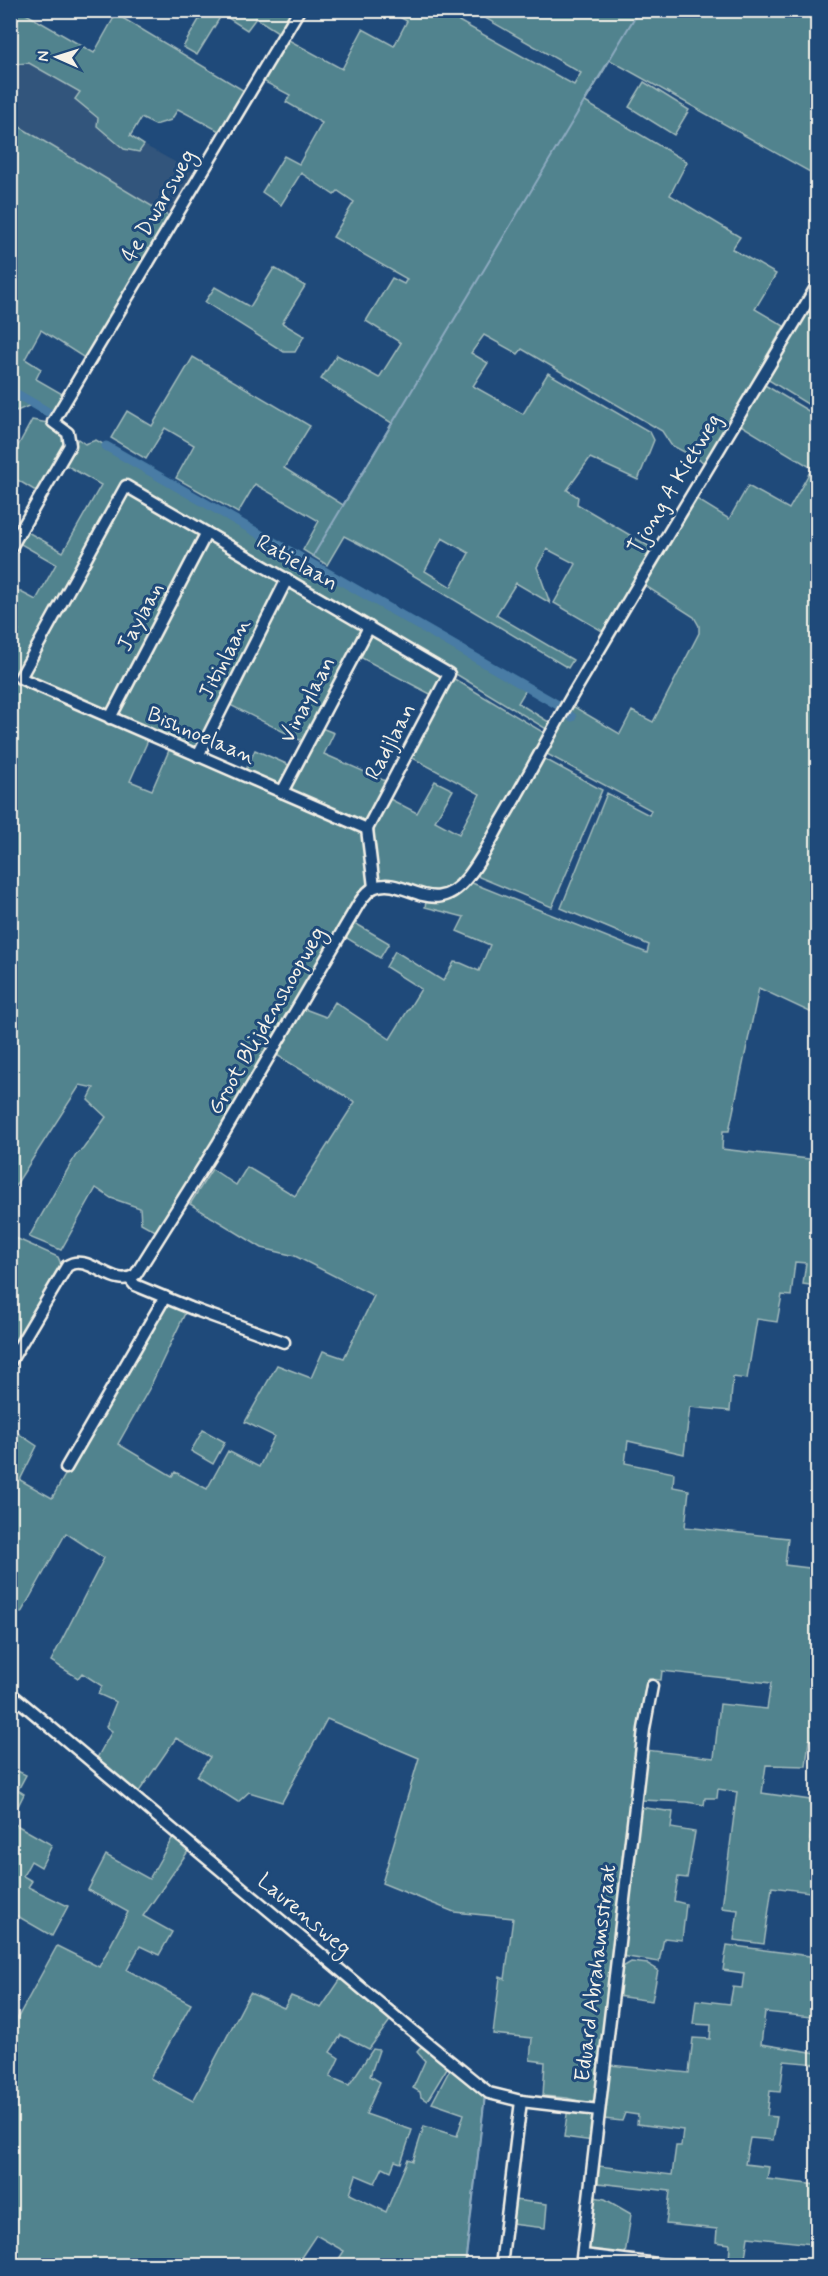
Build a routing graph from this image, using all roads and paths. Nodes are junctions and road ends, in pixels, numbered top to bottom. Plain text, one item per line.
1 (299, 10) edge
2 (818, 284) edge
3 (206, 534) junction
4 (10, 549) edge
5 (287, 579) junction
6 (369, 627) junction
7 (449, 674) joint
8 (20, 678) joint
9 (110, 718) junction
10 (198, 756) junction
11 (282, 792) junction
12 (367, 829) junction
13 (374, 887) junction
14 (130, 1279) junction
15 (165, 1297) junction
16 (284, 1342) dead end
17 (10, 1362) edge
18 (66, 1468) dead end
19 (652, 1686) dead end
20 (10, 1693) edge
21 (521, 2101) junction
22 (599, 2110) junction
23 (818, 2239) edge
24 (582, 2260) edge
25 (501, 2265) edge
26 (674, 2265) edge
27 (814, 2265) edge

1 - 4 street, 4e Dwarsweg
2 - 13 street, Tjong A Kietweg
3 - 5 street, Ratielaan
3 - 8 street, Ratielaan
3 - 9 street, Jaylaan
5 - 6 street, Ratielaan
5 - 10 street, Jitinlaan
6 - 7 street, Ratielaan
6 - 11 street, Vinaylaan
7 - 12 street, Radjlaan
8 - 9 street, Bishnoelaan
9 - 10 street, Bishnoelaan
10 - 11 street, Bishnoelaan
11 - 12 street, Bishnoelaan
12 - 13 street
13 - 14 street, Groot Blijdenshoopweg
14 - 15 street
14 - 17 street
15 - 16 street
15 - 18 street
19 - 22 street, Eduard Abrahamsstraat
20 - 21 street, Laurensweg
21 - 22 street, Laurensweg
21 - 25 street
22 - 24 street, Eduard Abrahamsstraat
23 - 27 street
24 - 26 street

